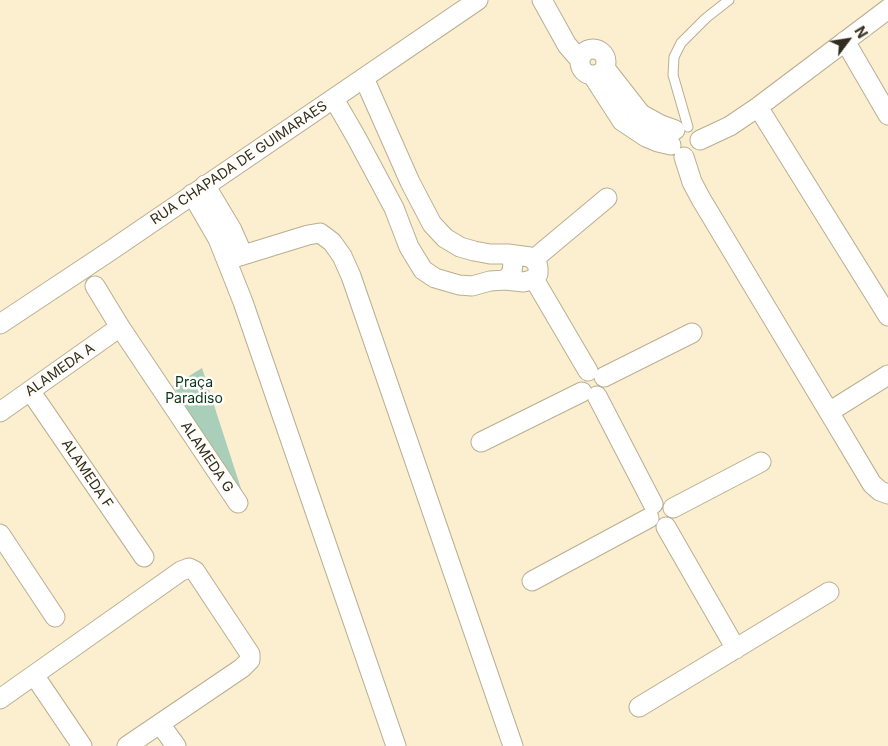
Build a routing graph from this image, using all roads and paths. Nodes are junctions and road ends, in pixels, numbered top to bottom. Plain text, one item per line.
1 (478, 0) edge
2 (542, 0) edge
3 (729, 0) edge
4 (888, 9) edge
5 (845, 42) junction
6 (364, 78) junction
7 (334, 98) junction
8 (758, 108) junction
9 (888, 116) edge
10 (684, 140) junction
11 (410, 182) junction
12 (198, 190) junction
13 (387, 196) junction
14 (607, 198) dead end
15 (508, 254) junction
16 (235, 258) junction
17 (534, 259) junction
18 (534, 279) junction
19 (504, 280) junction
20 (95, 286) dead end
21 (888, 316) edge
22 (0, 324) edge
23 (120, 328) junction
24 (692, 333) dead end
25 (596, 374) junction
26 (888, 374) edge
27 (31, 392) junction
28 (589, 394) junction
29 (0, 412) edge
30 (829, 412) junction
31 (481, 442) dead end
32 (761, 462) dead end
33 (888, 494) edge
34 (238, 503) dead end
35 (673, 508) junction
36 (651, 511) junction
37 (666, 527) junction
38 (0, 534) edge
39 (144, 557) dead end
40 (532, 581) dead end
41 (829, 592) dead end
42 (55, 617) dead end
43 (736, 649) junction
44 (34, 675) junction
45 (0, 699) edge
46 (639, 707) dead end
47 (160, 724) junction
48 (82, 746) edge
49 (127, 746) edge
50 (176, 746) edge
51 (396, 746) edge
52 (513, 746) edge

1 - 6 street, RUA CHAPADA DE GUIMARAES
2 - 10 street
3 - 10 lane
4 - 5 street
5 - 8 street
5 - 9 street
6 - 7 street, RUA CHAPADA DE GUIMARAES
6 - 11 street
7 - 12 street, RUA CHAPADA DE GUIMARAES
7 - 13 street
8 - 10 street
8 - 21 street
10 - 30 street
11 - 13 street
11 - 15 street
12 - 16 street
12 - 22 street, RUA CHAPADA DE GUIMARAES
13 - 19 street
14 - 17 street
15 - 17 street
15 - 19 street
16 - 51 street
16 - 52 street
17 - 18 street
18 - 19 street
18 - 25 street
20 - 23 street, ALAMEDA G
23 - 27 street, ALAMEDA A
23 - 34 street, ALAMEDA G
24 - 25 street
25 - 28 street
26 - 30 street
27 - 29 street, ALAMEDA A
27 - 39 street, ALAMEDA F
28 - 31 street
28 - 36 street
30 - 33 street
32 - 35 street
35 - 36 street
35 - 37 street
36 - 37 street
36 - 40 street
37 - 43 street
38 - 42 street
41 - 43 street
43 - 46 street
44 - 45 street
44 - 47 street
44 - 48 street
47 - 49 street
47 - 50 street

